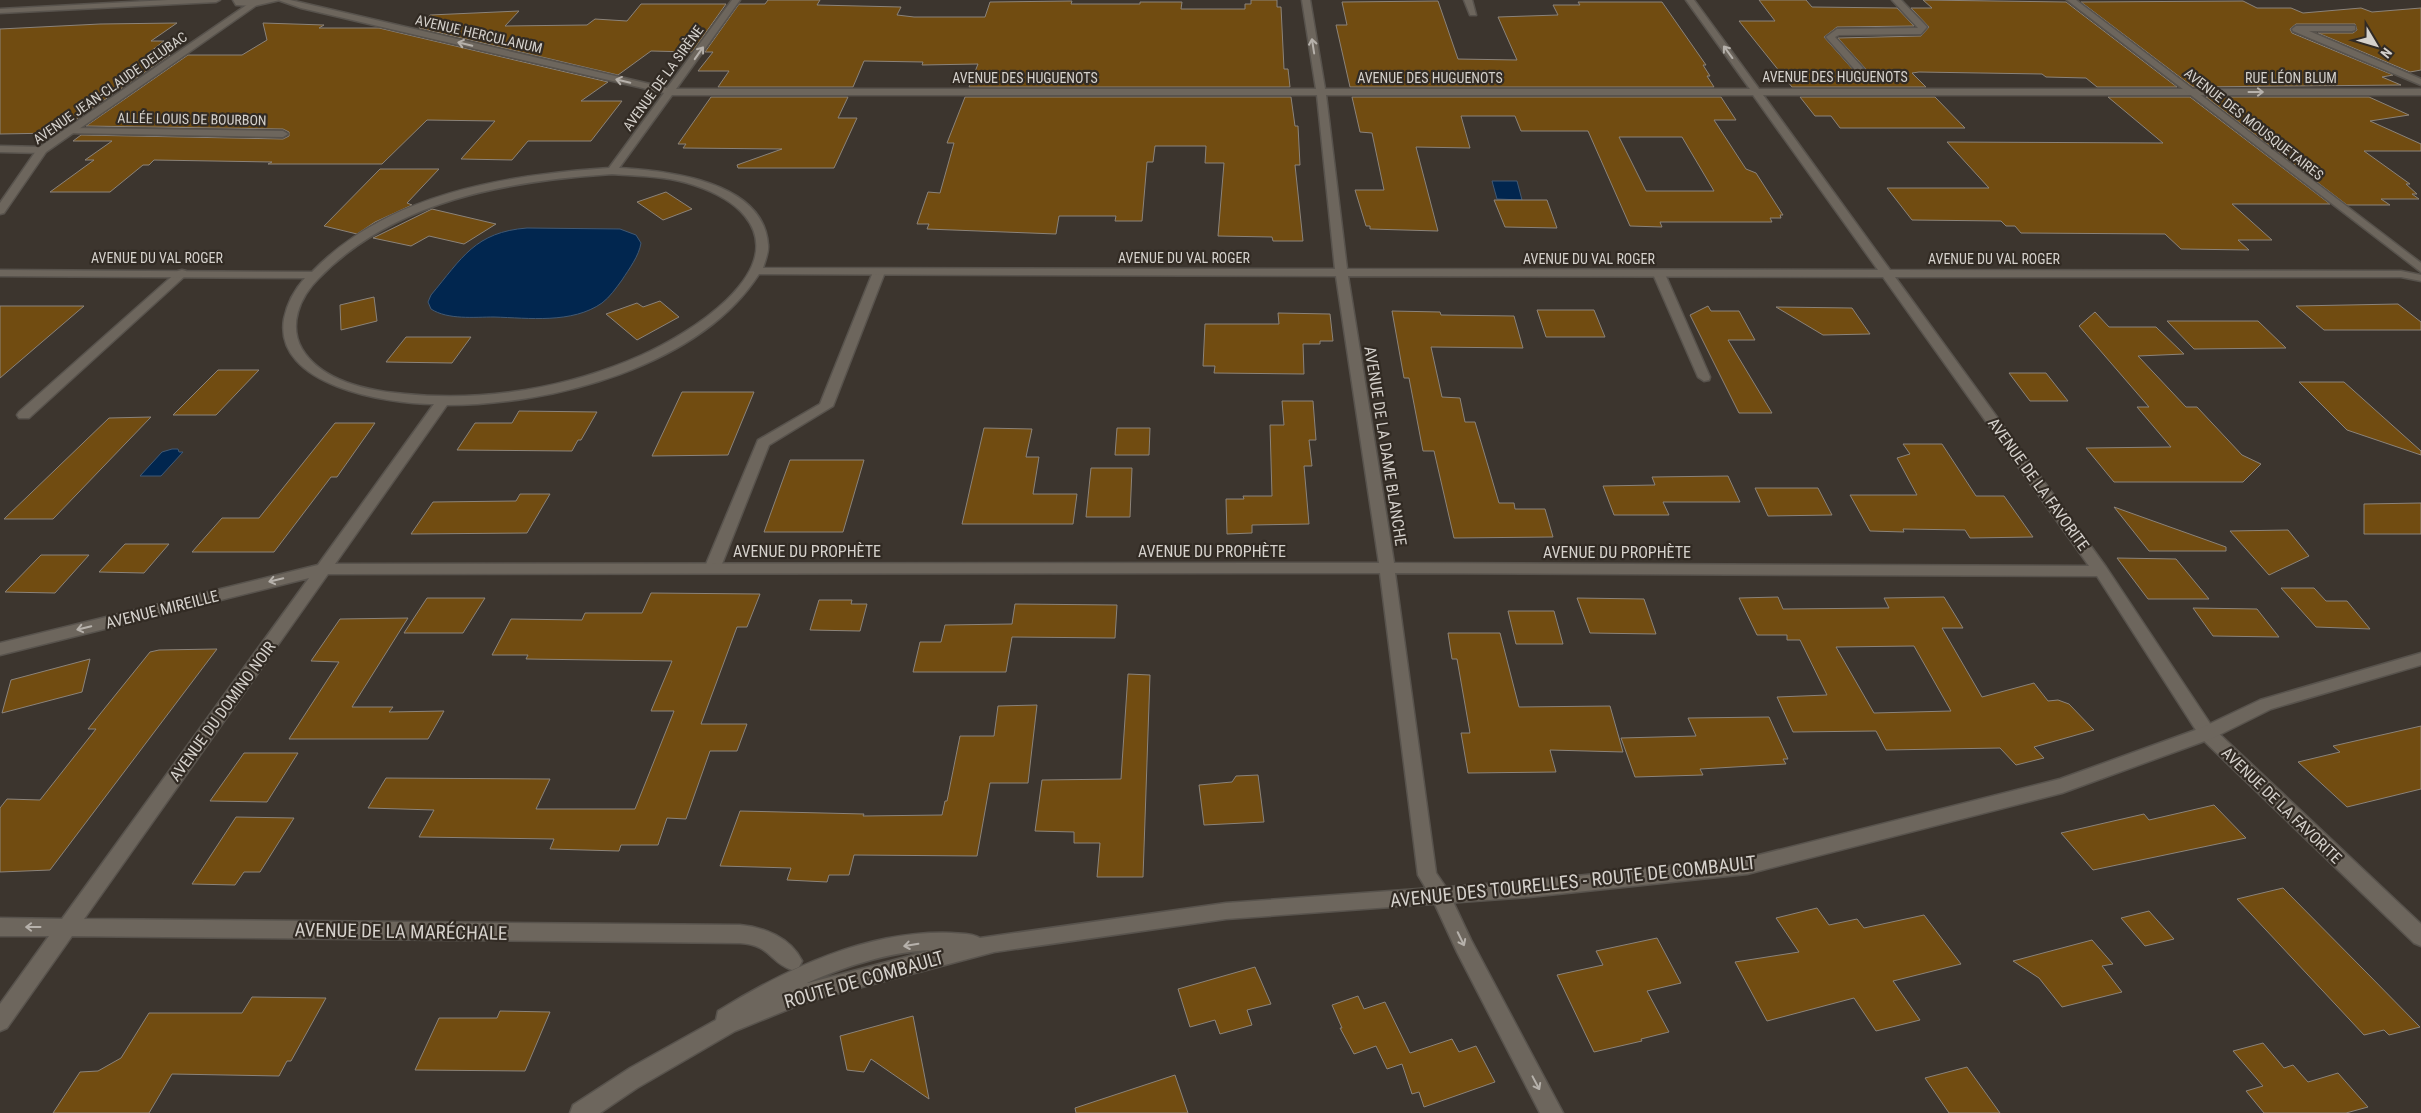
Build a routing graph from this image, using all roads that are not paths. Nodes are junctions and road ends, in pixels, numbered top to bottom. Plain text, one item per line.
1 (216, 0) edge
2 (238, 0) edge
3 (276, 0) edge
4 (282, 0) edge
5 (736, 0) edge
6 (1306, 0) edge
7 (1468, 0) edge
8 (1690, 0) edge
9 (1896, 0) edge
10 (2071, 0) edge
11 (254, 4) junction
12 (0, 11) edge
13 (1472, 13) dead end
14 (2352, 28) dead end
15 (1867, 78) dead end
16 (2421, 82) edge
17 (1757, 91) junction
18 (671, 92) junction
19 (1320, 92) junction
20 (2190, 92) junction
21 (2421, 92) edge
22 (70, 130) junction
23 (283, 134) dead end
24 (0, 150) edge
25 (42, 150) junction
26 (612, 171) junction
27 (0, 211) edge
28 (2421, 269) edge
29 (756, 271) junction
30 (879, 272) junction
31 (0, 273) edge
32 (182, 273) junction
33 (1343, 273) junction
34 (1888, 273) junction
35 (314, 274) junction
36 (1659, 274) junction
37 (2421, 278) edge
38 (1704, 377) dead end
39 (444, 400) junction
40 (24, 415) dead end
41 (1386, 568) junction
42 (323, 569) junction
43 (712, 569) junction
44 (2102, 571) junction
45 (0, 649) edge
46 (2421, 659) edge
47 (2207, 733) junction
48 (1440, 895) junction
49 (0, 927) edge
50 (67, 928) junction
51 (2421, 937) edge
52 (994, 943) joint
53 (792, 961) dead end
54 (0, 1021) edge
55 (581, 1113) edge
56 (1552, 1113) edge

1 - 12 street
2 - 11 street
3 - 11 street
18 -> 4 street, AVENUE HERCULANUM
18 -> 5 street, AVENUE DE LA SIRÈNE
19 -> 6 street, AVENUE DE LA DAME BLANCHE
7 - 13 street
17 -> 8 street, AVENUE DE LA FAVORITE
9 - 15 street
10 - 20 street, AVENUE DES MOUSQUETAIRES
11 - 22 street, AVENUE JEAN-CLAUDE DELUBAC
14 - 16 street
17 - 19 street, AVENUE DES HUGUENOTS
17 - 20 street, AVENUE DES HUGUENOTS
17 - 34 street, AVENUE DE LA FAVORITE
18 - 19 street, AVENUE DES HUGUENOTS
18 - 26 street, AVENUE DE LA SIRÈNE
19 - 33 street, AVENUE DE LA DAME BLANCHE
20 -> 21 street, RUE LÉON BLUM
20 - 28 street, AVENUE DES MOUSQUETAIRES
22 - 23 street, ALLÉE LOUIS DE BOURBON
22 - 25 street, AVENUE JEAN-CLAUDE DELUBAC
24 - 25 street
25 - 27 street, AVENUE JEAN-CLAUDE DELUBAC
26 - 29 street
26 - 35 street
29 - 30 street, AVENUE DU VAL ROGER
29 - 39 street
30 - 33 street, AVENUE DU VAL ROGER
30 - 43 street
31 - 32 street, AVENUE DU VAL ROGER
32 - 35 street, AVENUE DU VAL ROGER
32 - 40 street
33 - 36 street, AVENUE DU VAL ROGER
33 - 41 street, AVENUE DE LA DAME BLANCHE
34 - 36 street, AVENUE DU VAL ROGER
34 - 37 street, AVENUE DU VAL ROGER
34 - 44 street, AVENUE DE LA FAVORITE
35 - 39 street
36 - 38 street
39 - 42 street, AVENUE DU DOMINO NOIR
41 - 43 street, AVENUE DU PROPHÈTE
41 - 44 street, AVENUE DU PROPHÈTE
41 - 48 street, AVENUE DE LA DAME BLANCHE
42 - 43 street, AVENUE DU PROPHÈTE
42 -> 45 street, AVENUE MIREILLE
42 - 50 street, AVENUE DU DOMINO NOIR
44 - 47 street, AVENUE DE LA FAVORITE
46 - 47 street, AVENUE DES TOURELLES - ROUTE DE COMBAULT
47 - 48 street, AVENUE DES TOURELLES - ROUTE DE COMBAULT
47 - 51 street, AVENUE DE LA FAVORITE
48 - 52 street, AVENUE DES TOURELLES - ROUTE DE COMBAULT
48 -> 56 street, AVENUE DE LA DAME BLANCHE
50 -> 49 street, AVENUE DE LA MARÉCHALE
50 - 53 street, AVENUE DE LA MARÉCHALE
50 - 54 street, AVENUE DU DOMINO NOIR
52 - 55 street, ROUTE DE COMBAULT

